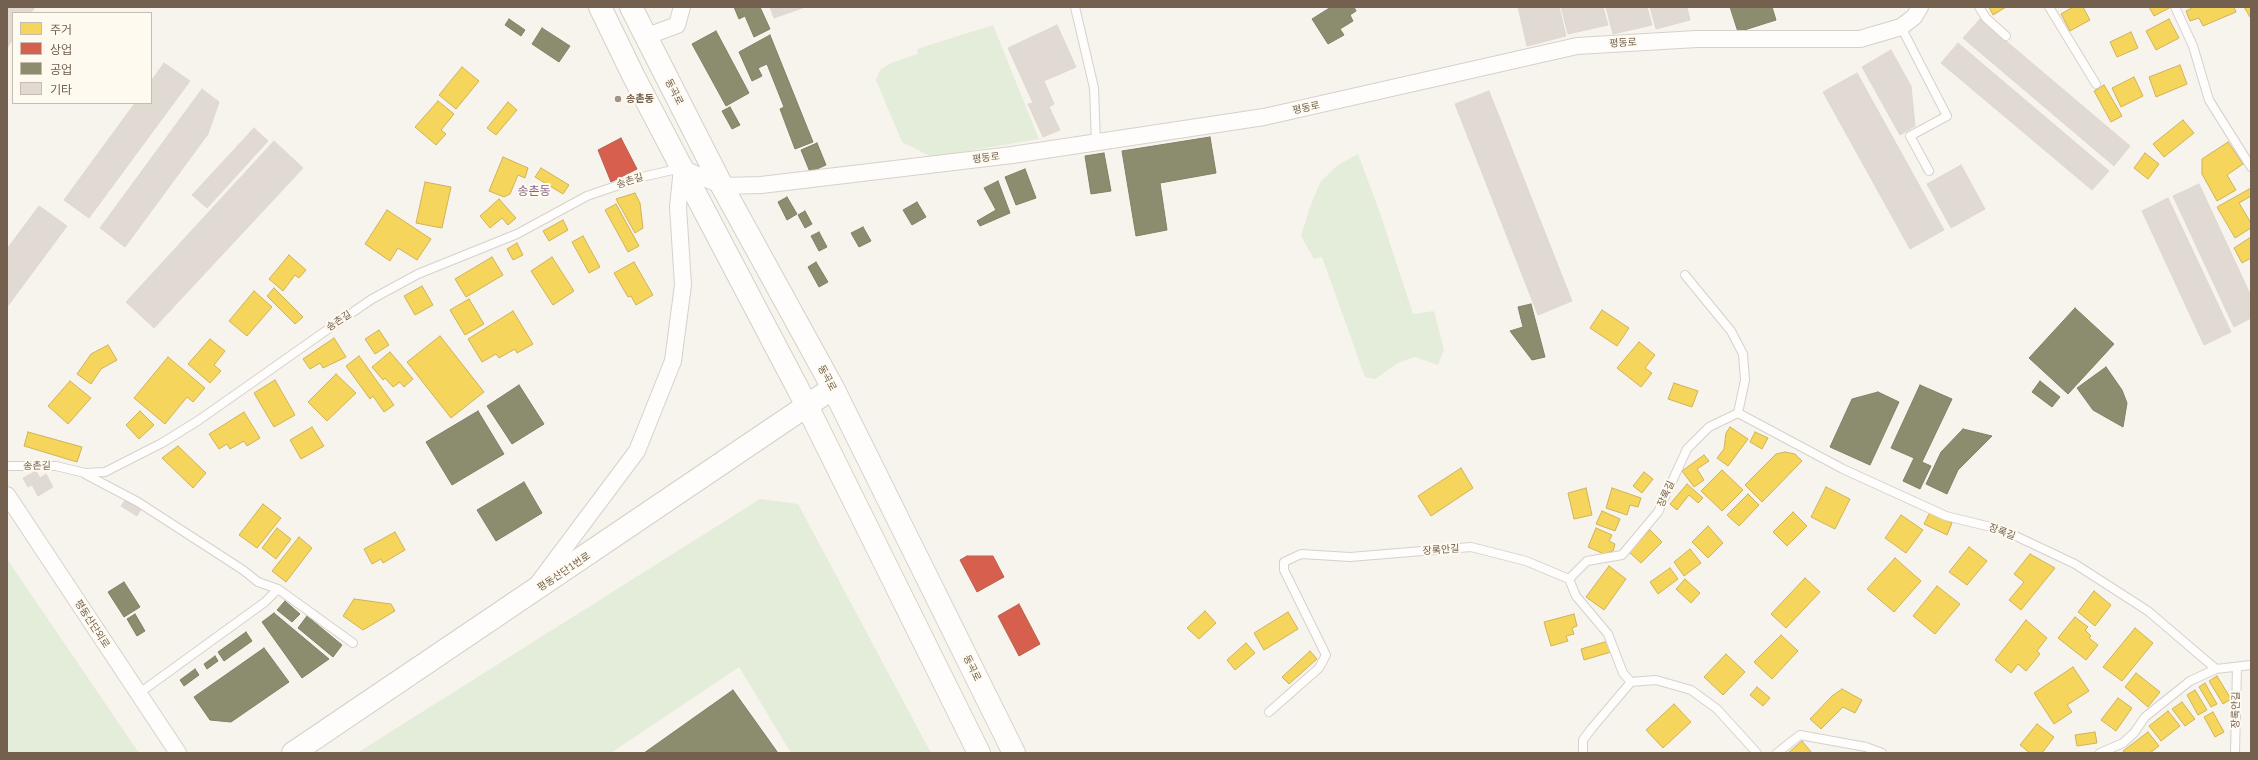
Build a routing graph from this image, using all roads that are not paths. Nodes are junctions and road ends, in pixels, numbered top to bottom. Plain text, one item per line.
1 (600, 7) edge
2 (631, 7) edge
3 (682, 7) edge
4 (1075, 7) edge
5 (1920, 7) edge
6 (1979, 7) edge
7 (2049, 7) edge
8 (2176, 7) edge
9 (1901, 27) junction
10 (2006, 36) dead end
11 (645, 37) junction
12 (2096, 84) dead end
13 (1096, 143) junction
14 (2251, 167) edge
15 (682, 168) junction
16 (1929, 171) dead end
17 (722, 186) junction
18 (1685, 275) dead end
19 (833, 388) junction
20 (807, 406) junction
21 (1738, 413) junction
22 (7, 466) edge
23 (85, 473) junction
24 (7, 495) edge
25 (1569, 579) junction
26 (278, 589) junction
27 (529, 595) junction
28 (353, 643) dead end
29 (2251, 666) edge
30 (2237, 668) junction
31 (2216, 669) junction
32 (1631, 682) junction
33 (138, 694) junction
34 (1269, 712) dead end
35 (178, 753) edge
36 (293, 753) edge
37 (979, 753) edge
38 (1014, 753) edge
39 (1583, 753) edge
40 (1757, 753) edge
41 (1776, 753) edge
42 (1882, 753) edge
43 (2100, 753) edge
44 (2235, 753) edge

1 - 15 main road
2 - 11 main road, 동곡로
3 - 11 street
4 - 13 lane
5 - 9 street, 평동로
6 - 10 lane
7 - 12 lane
8 - 14 lane
9 - 13 street, 평동로
9 - 16 lane
11 - 17 main road, 동곡로
13 - 17 street, 평동로
15 - 17 street, 평동로
15 - 20 main road
15 - 23 lane, 송촌길
15 - 27 street
17 - 19 main road, 동곡로
18 - 21 lane
19 - 20 main road, 평동산단1번로
19 - 38 main road, 동곡로
20 - 27 main road, 평동산단1번로
20 - 37 main road
21 - 25 lane, 장록길
21 - 31 lane, 장록길
22 - 23 lane, 송촌길
23 - 26 lane
24 - 33 street, 평동산단외로
25 - 32 lane
25 - 34 lane, 장록안길
26 - 28 lane
26 - 33 lane
27 - 36 main road, 평동산단1번로
29 - 30 lane
30 - 31 lane
30 - 44 lane, 장록안길
31 - 43 lane
32 - 39 lane
32 - 40 lane
33 - 35 street, 평동산단외로
41 - 42 lane

